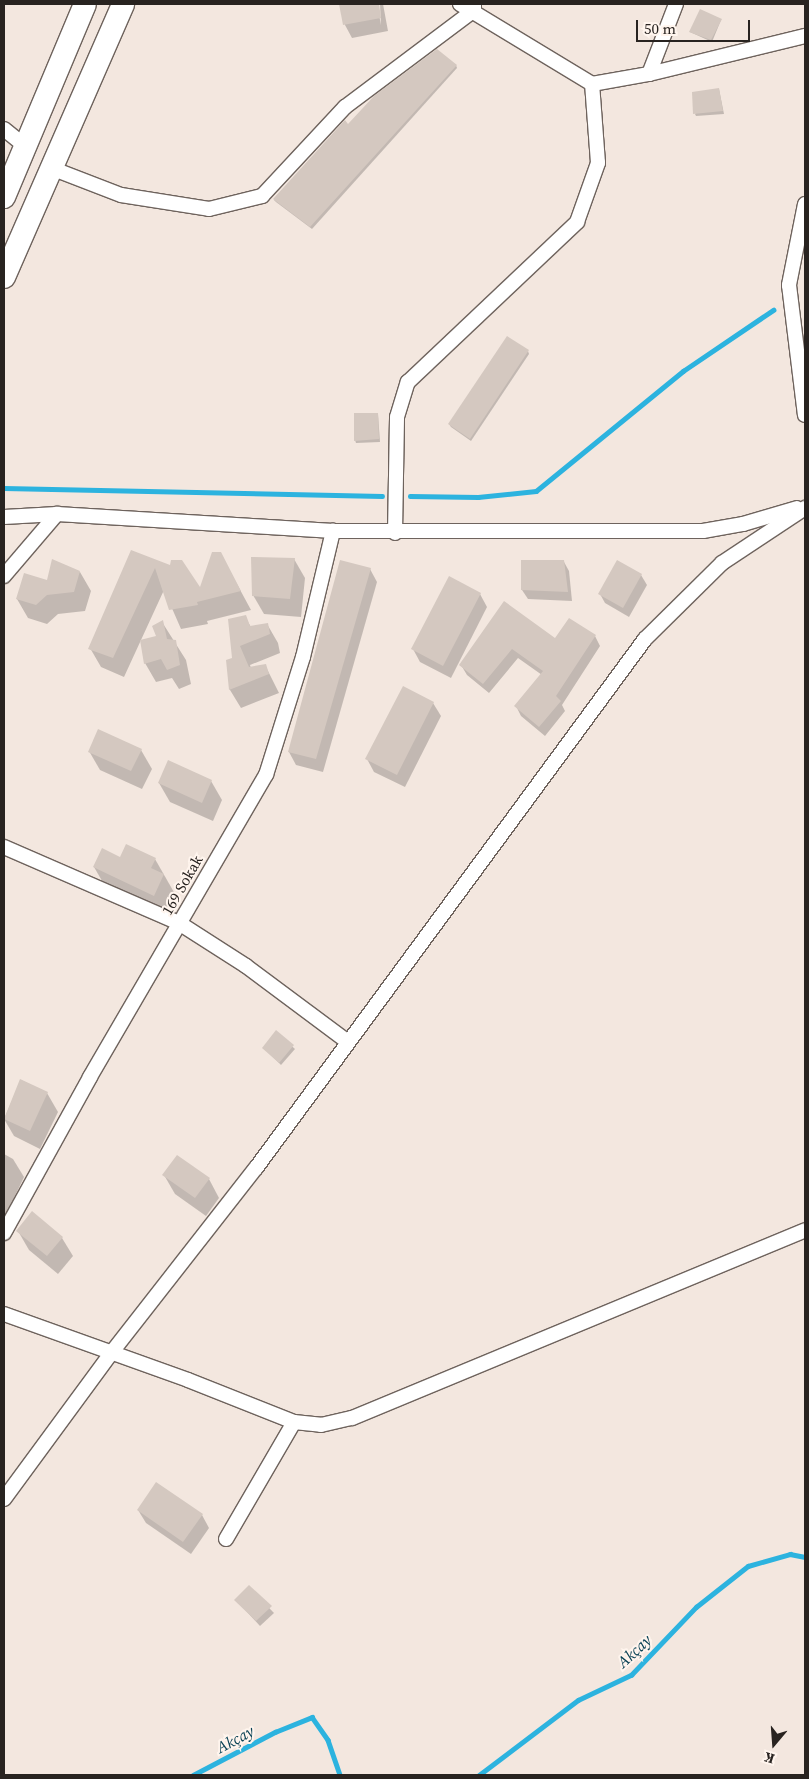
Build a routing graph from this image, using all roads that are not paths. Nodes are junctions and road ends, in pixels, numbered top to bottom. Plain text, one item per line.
1 (85, 4) edge
2 (123, 4) edge
3 (460, 4) edge
4 (676, 4) edge
5 (474, 7) edge
6 (805, 36) edge
7 (649, 74) junction
8 (592, 84) junction
9 (4, 129) edge
10 (25, 146) junction
11 (51, 168) junction
12 (4, 197) edge
13 (805, 204) edge
14 (4, 277) edge
15 (799, 325) edge
16 (805, 415) edge
17 (805, 507) edge
18 (58, 514) junction
19 (4, 517) edge
20 (333, 532) junction
21 (395, 533) junction
22 (4, 576) edge
23 (4, 847) edge
24 (179, 923) junction
25 (348, 1042) junction
26 (805, 1230) edge
27 (4, 1233) edge
28 (4, 1314) edge
29 (112, 1352) junction
30 (294, 1422) junction
31 (4, 1499) edge
32 (226, 1539) dead end

1 - 10 highway
2 - 11 highway
3 - 5 street
4 - 7 street
5 - 8 street
5 - 11 street
6 - 7 street
7 - 8 street
8 - 21 street
9 - 10 street
10 - 12 highway
11 - 14 highway
13 - 15 street
15 - 16 street
17 - 21 street
17 - 25 street
18 - 19 street
18 - 20 street
18 - 22 street
20 - 21 street
20 - 24 street, 169 Sokak
23 - 24 street
24 - 25 street
24 - 27 street, 169 Sokak
25 - 29 street
26 - 30 street
28 - 29 street
29 - 30 street
29 - 31 street
30 - 32 street

